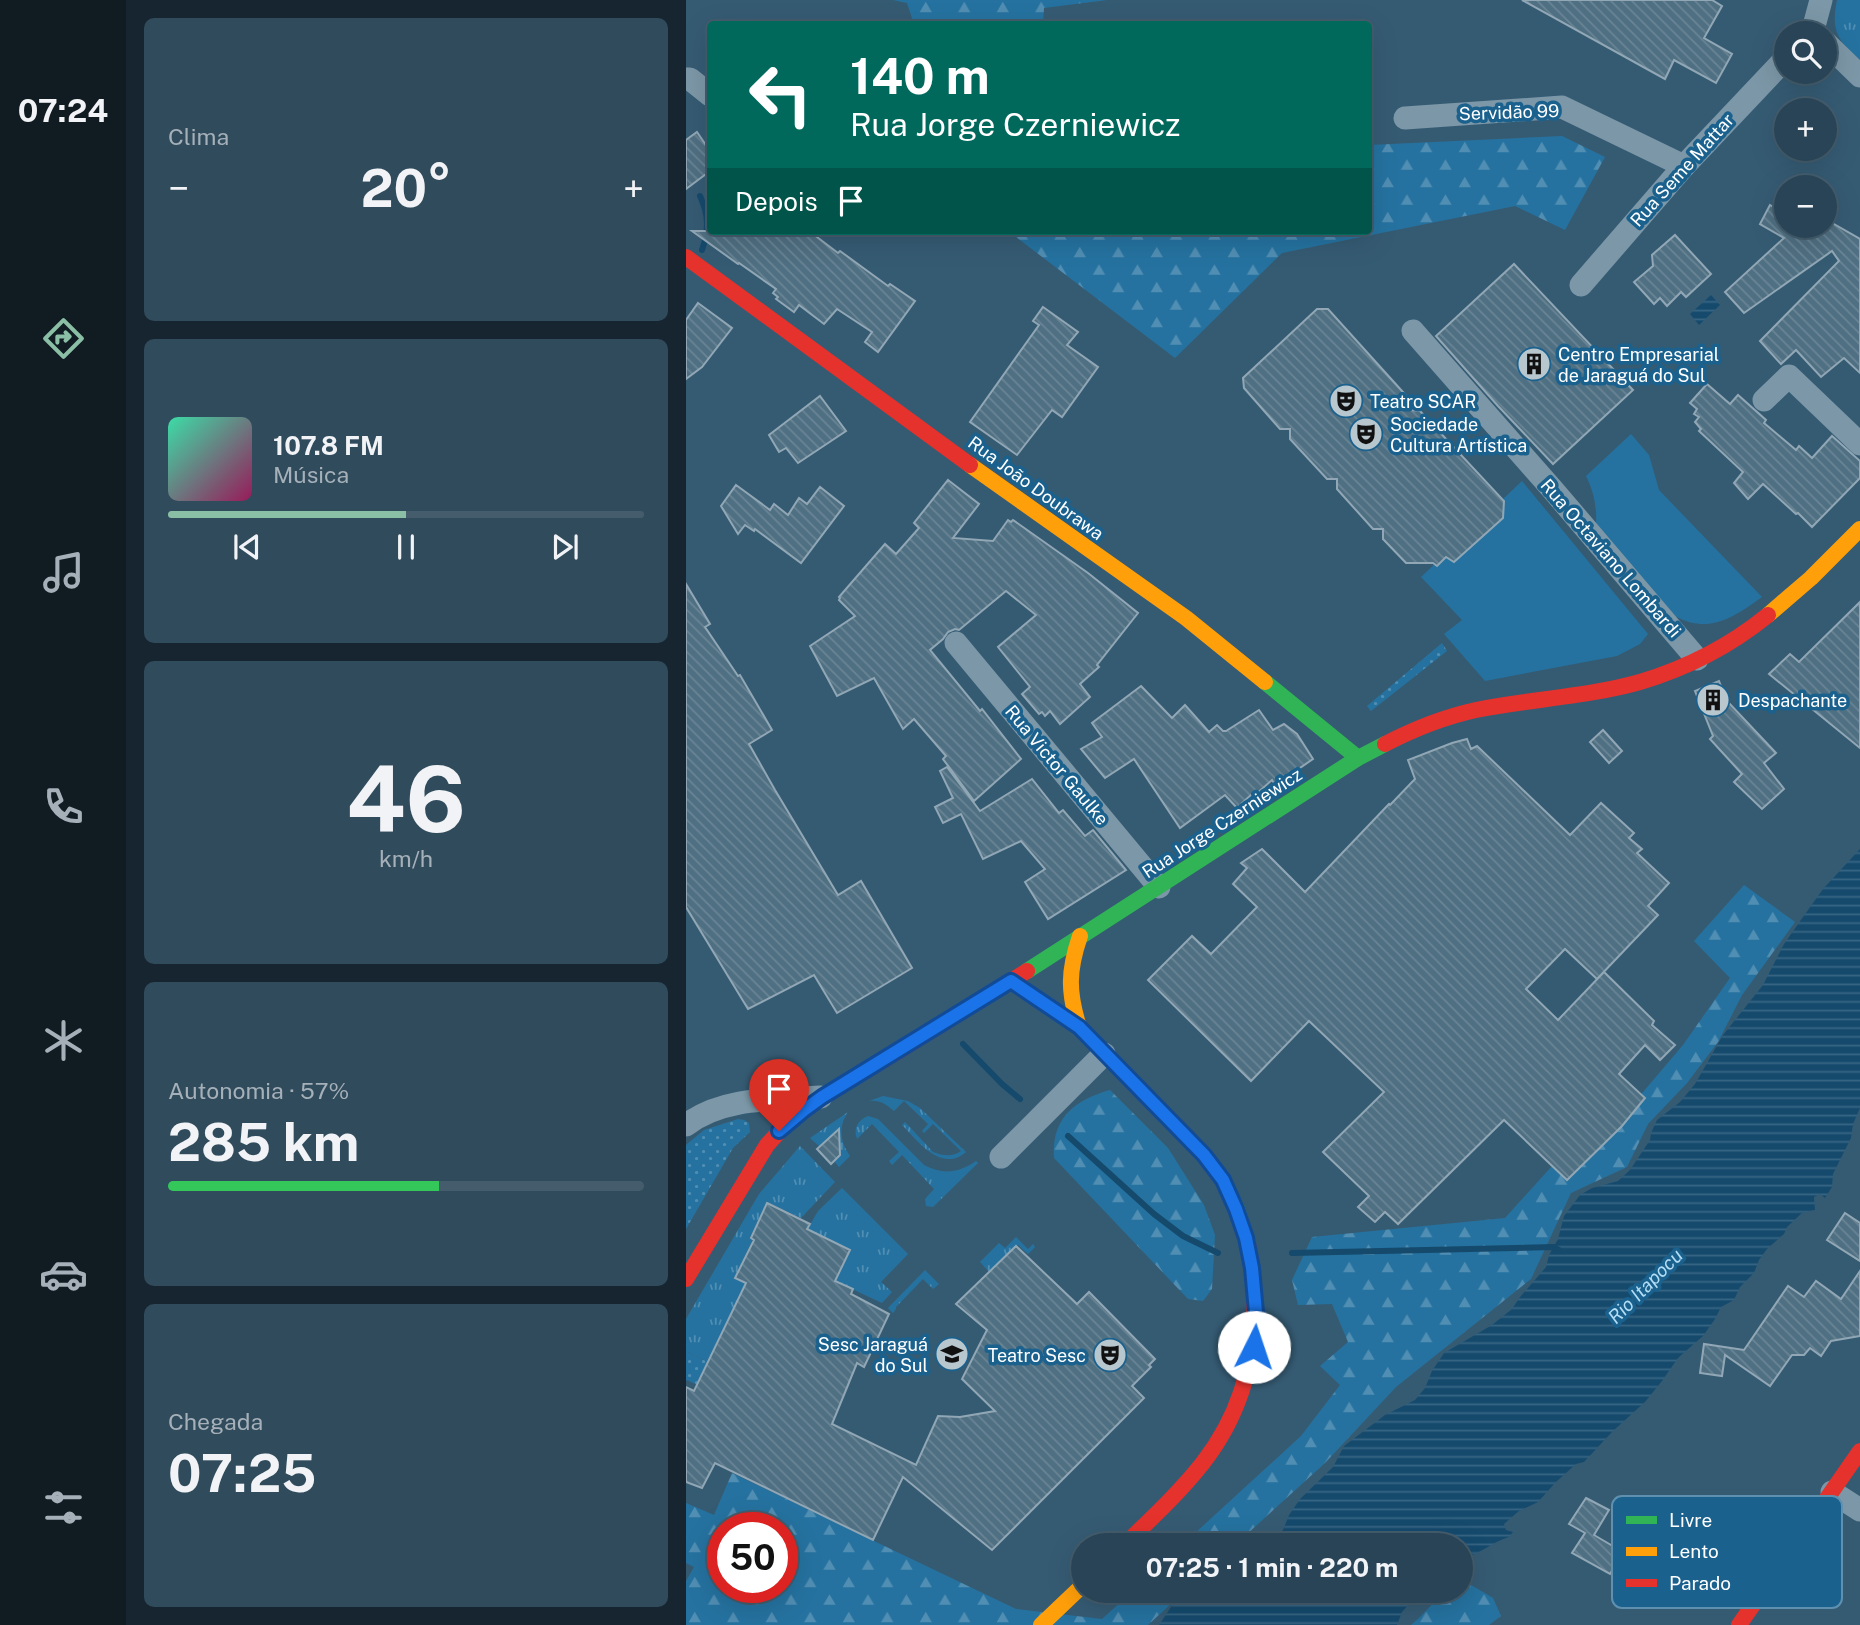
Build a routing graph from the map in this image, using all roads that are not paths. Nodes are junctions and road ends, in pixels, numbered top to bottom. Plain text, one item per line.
1 (1821, 0) edge
2 (1818, 21) edge
3 (1837, 55) edge
4 (1774, 71) edge
5 (1860, 76) edge
6 (686, 79) edge
7 (707, 93) edge
8 (1405, 118) dead end
9 (1684, 166) junction
10 (686, 257) edge
11 (1581, 285) dead end
12 (1413, 331) dead end
13 (1764, 400) dead end
14 (1860, 444) edge
15 (1860, 529) edge
16 (956, 643) dead end
17 (1697, 659) junction
18 (1358, 758) junction
19 (1159, 887) junction
20 (1080, 936) junction
21 (1011, 981) junction
22 (1079, 1027) junction
23 (1104, 1054) junction
24 (822, 1097) junction
25 (759, 1101) junction
26 (686, 1125) edge
27 (779, 1131) junction
28 (1001, 1157) dead end
29 (686, 1279) edge
30 (1860, 1451) edge
31 (1832, 1492) junction
32 (1829, 1496) edge
33 (1838, 1496) edge
34 (1842, 1498) edge
35 (1860, 1510) edge
36 (1136, 1533) edge
37 (1071, 1596) edge
38 (1751, 1608) edge
39 (1041, 1625) edge
40 (1739, 1625) edge

1 - 2 street
3 - 5 street
4 - 9 street, Rua Seme Mattar
6 - 7 street
8 - 9 street, Servidão 99
9 - 11 street, Rua Seme Mattar
10 - 18 main road, Rua João Doubrawa
12 - 17 street, Rua Octaviano Lombardi
13 - 14 street
15 - 17 main road, Rua Jorge Czerniewicz
16 - 19 street, Rua Victor Gaulke
17 - 18 main road, Rua Jorge Czerniewicz
18 - 19 main road, Rua Jorge Czerniewicz
19 - 20 main road, Rua Jorge Czerniewicz
20 - 21 main road, Rua Jorge Czerniewicz
20 - 22 main road
21 - 22 main road
21 - 24 main road, Rua Jorge Czerniewicz
22 - 23 main road
23 - 28 street
23 - 36 main road
24 - 25 street
24 - 27 main road, Rua Jorge Czerniewicz
25 - 26 street
25 - 27 street
27 - 29 main road, Rua Jorge Czerniewicz
30 - 31 main road
31 - 32 main road
31 - 33 street
34 - 35 street
37 - 39 main road
38 - 40 main road

